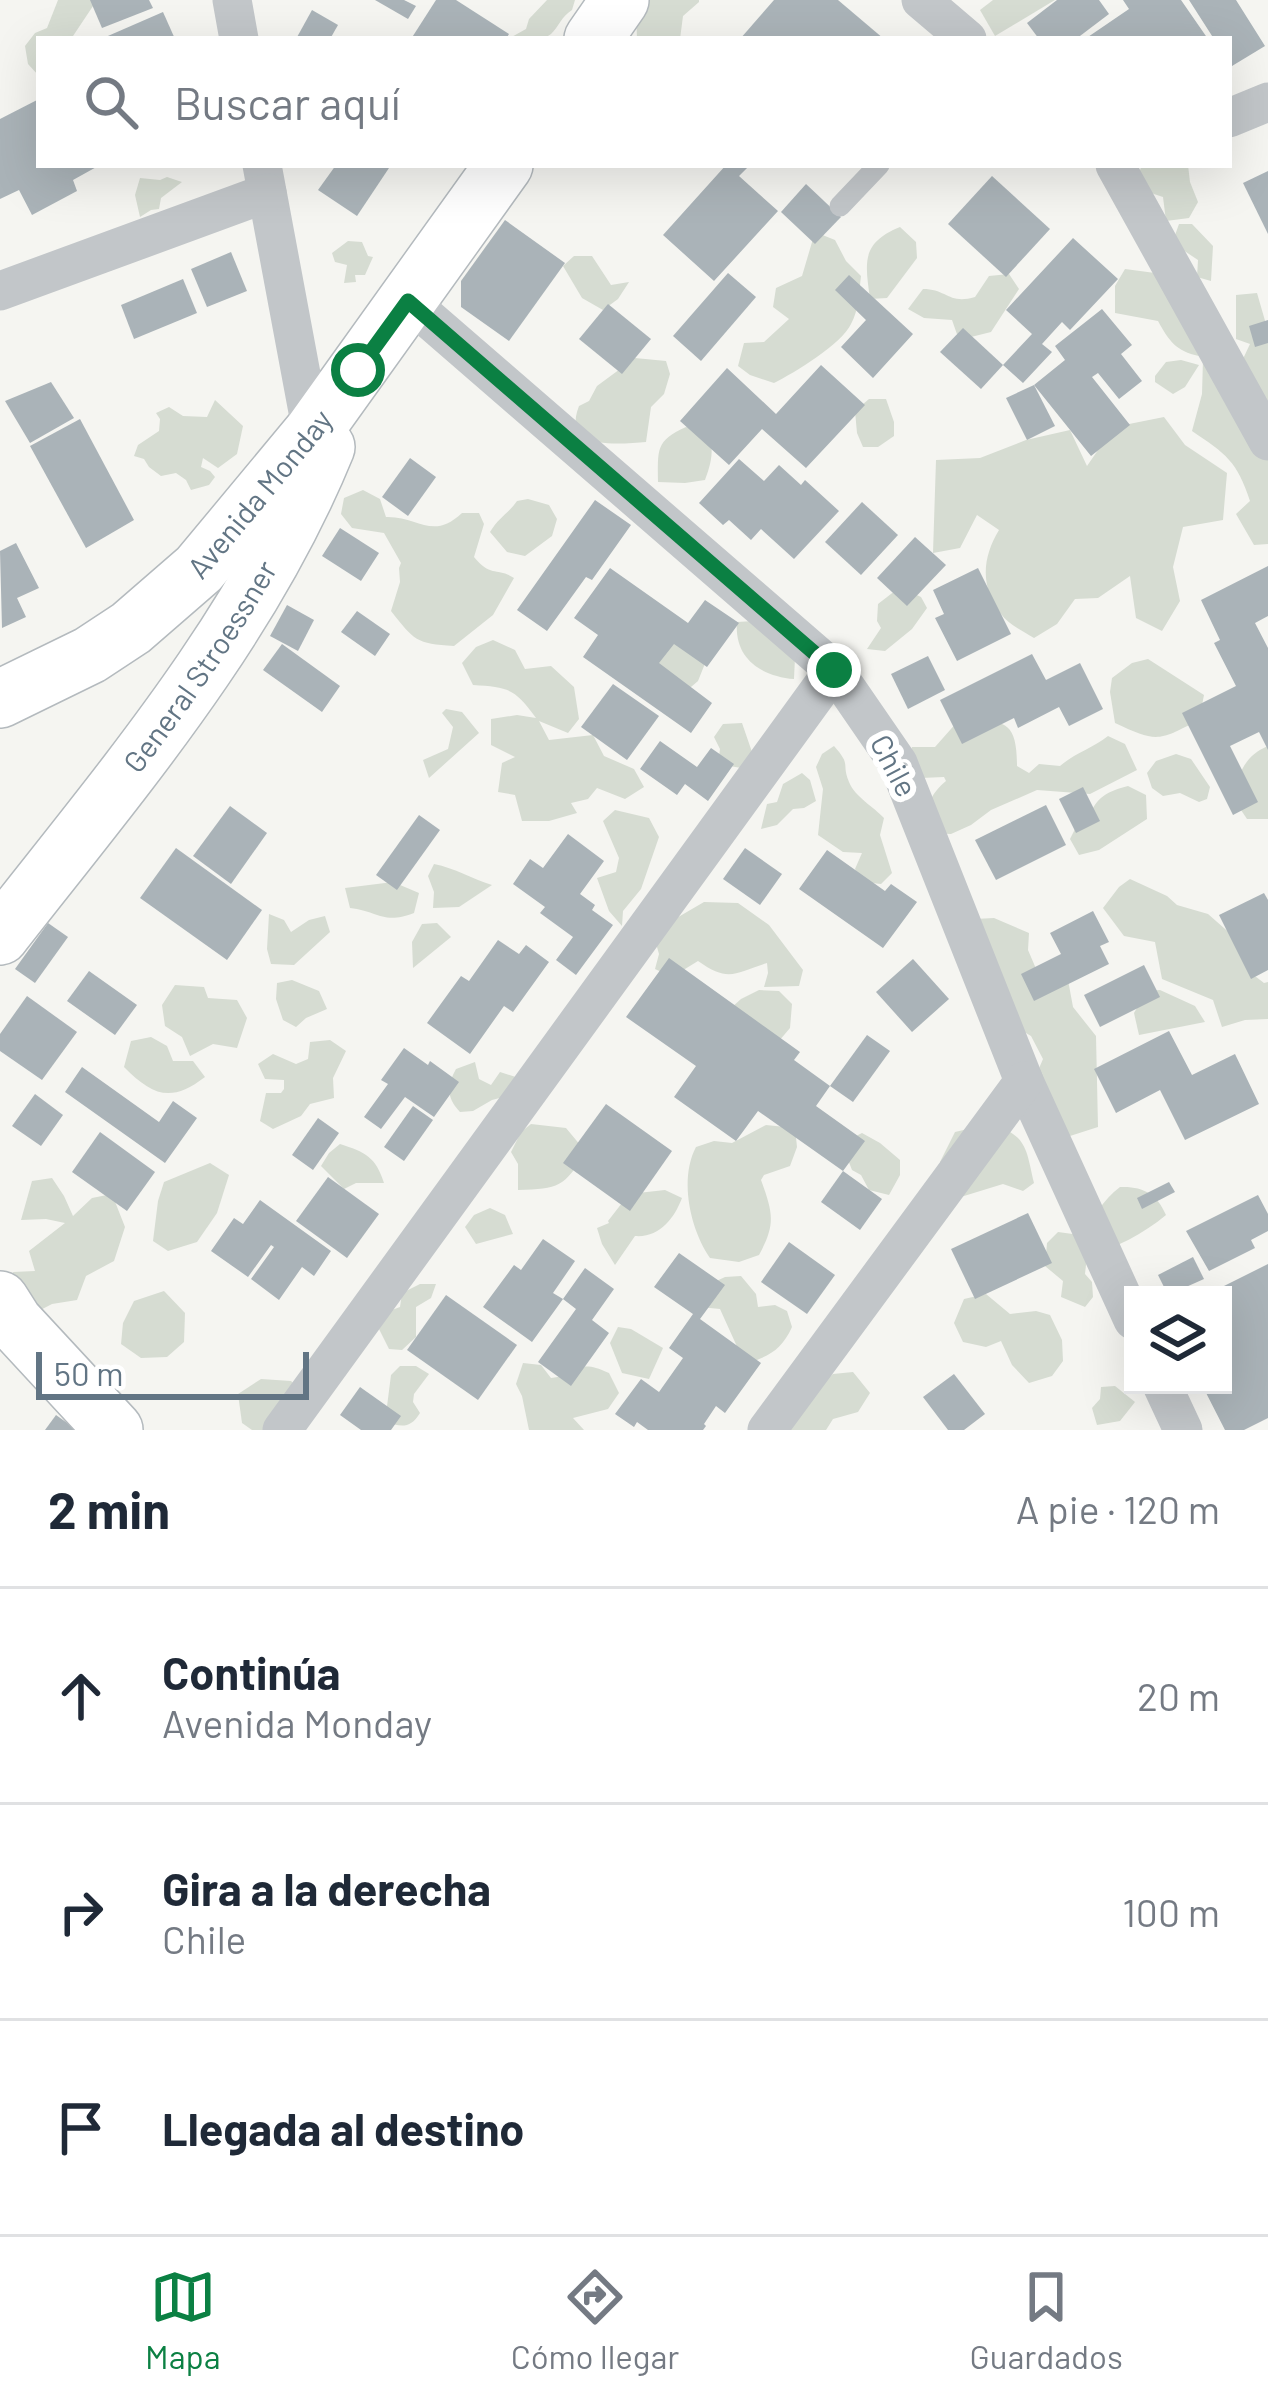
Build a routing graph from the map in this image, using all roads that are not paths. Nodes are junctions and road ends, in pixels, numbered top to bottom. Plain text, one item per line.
1 (232, 0) edge
2 (620, 0) edge
3 (921, 0) edge
4 (238, 36) edge
5 (595, 36) edge
6 (963, 36) edge
7 (1268, 102) edge
8 (1232, 117) edge
9 (502, 168) edge
10 (876, 168) edge
11 (1119, 168) edge
12 (264, 179) edge
13 (840, 206) dead end
14 (0, 291) edge
15 (408, 301) junction
16 (358, 370) junction
17 (312, 433) junction
18 (1268, 441) edge
19 (245, 607) junction
20 (834, 670) junction
21 (18, 691) edge
22 (0, 936) edge
23 (1024, 1082) junction
24 (0, 1300) edge
25 (1124, 1300) edge
26 (1166, 1394) edge
27 (114, 1430) edge
28 (282, 1430) edge
29 (767, 1430) edge
30 (1183, 1430) edge

1 - 4 street
2 - 5 street
3 - 6 street
7 - 8 street
9 - 15 street, Avenida Monday
10 - 13 lane
11 - 18 street
12 - 14 street
12 - 17 street
15 - 16 street, Avenida Monday
15 - 20 street, Chile
16 - 17 street, Avenida Monday
16 - 19 street, General Stroessner
17 - 21 street, Avenida Monday
19 - 21 street
19 - 22 street, General Stroessner
20 - 23 street, Chile
20 - 28 street
23 - 25 street, Chile
23 - 29 street
24 - 27 street
26 - 30 street

